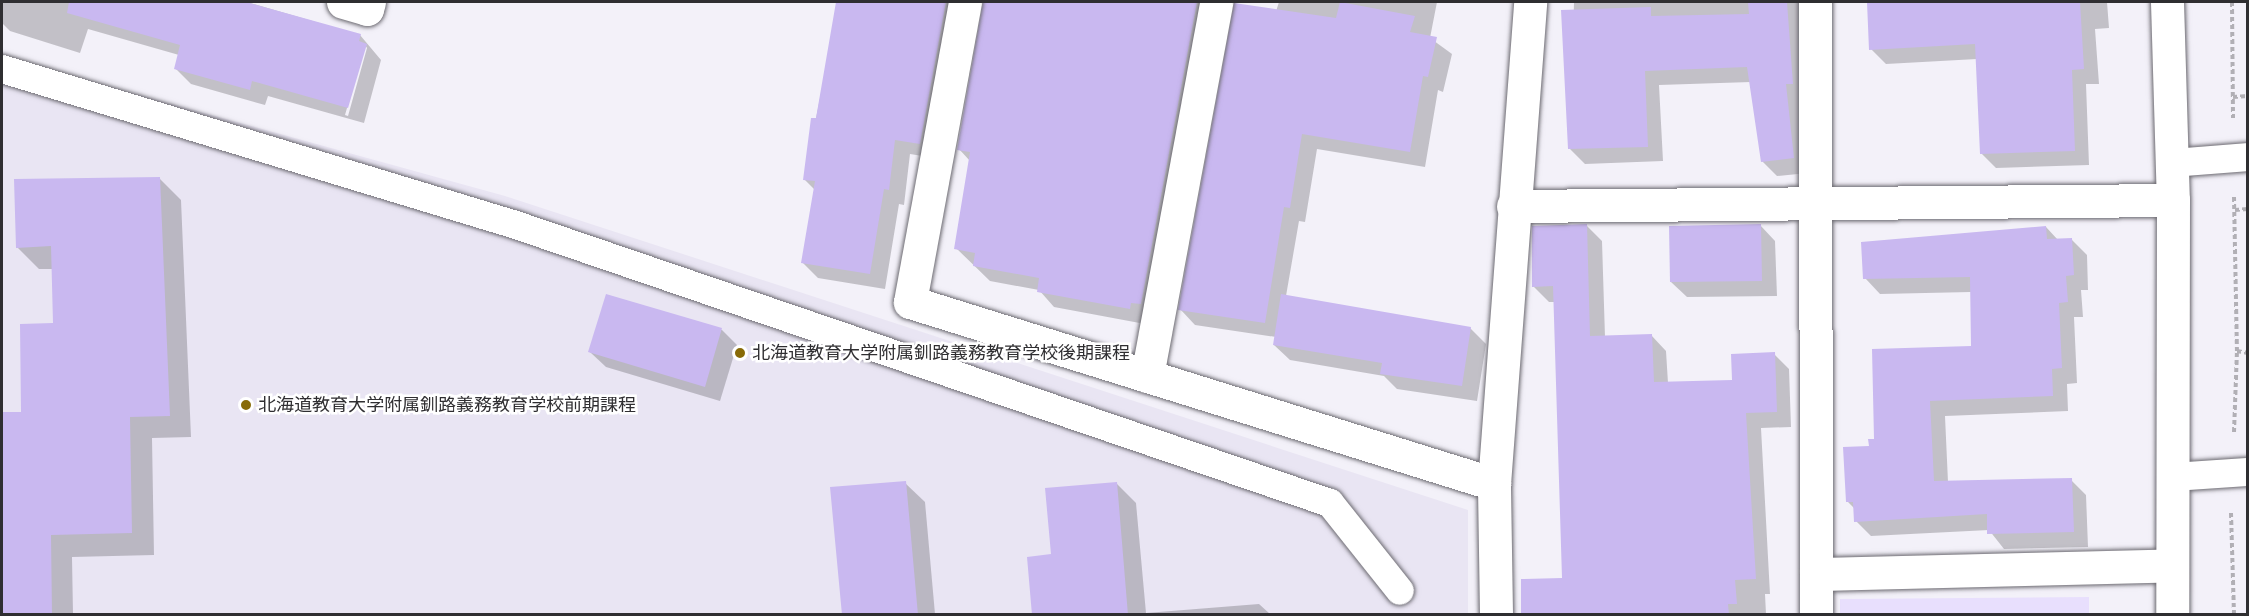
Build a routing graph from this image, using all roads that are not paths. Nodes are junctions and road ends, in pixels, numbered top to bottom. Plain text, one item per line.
1 (344, 2) edge
2 (369, 2) edge
3 (965, 2) edge
4 (1216, 2) edge
5 (1530, 2) edge
6 (1815, 2) edge
7 (2167, 2) edge
8 (2, 69) edge
9 (2247, 157) edge
10 (2172, 163) junction
11 (2173, 200) junction
12 (1815, 201) junction
13 (1513, 206) junction
14 (1148, 376) junction
15 (2240, 473) edge
16 (2172, 477) junction
17 (1494, 484) junction
18 (2172, 565) junction
19 (1816, 574) junction
20 (1400, 591) dead end
21 (1496, 615) edge
22 (1816, 615) edge
23 (2172, 615) edge

1 - 2 street
3 - 14 street
4 - 14 street
5 - 13 street
6 - 12 street
7 - 10 street
8 - 20 lane
9 - 10 lane
10 - 11 street
11 - 12 street
11 - 16 street
12 - 13 street
12 - 19 street
13 - 17 street
14 - 17 street
15 - 16 lane
16 - 18 street
17 - 21 street
18 - 19 street
18 - 23 street
19 - 22 street

